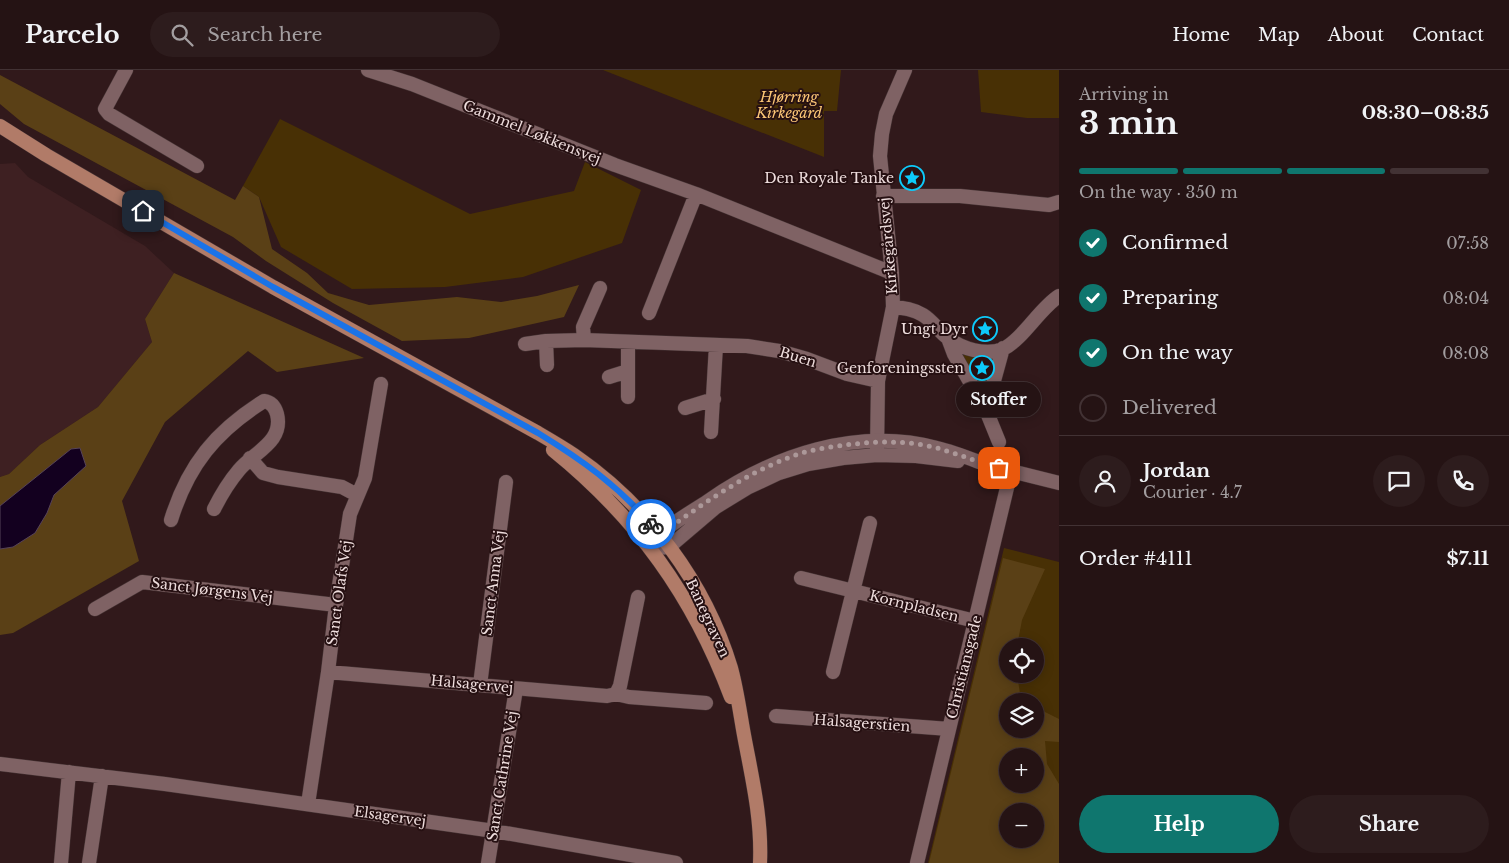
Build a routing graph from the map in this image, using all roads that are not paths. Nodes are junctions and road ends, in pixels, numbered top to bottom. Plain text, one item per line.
1 (126, 70) edge
2 (368, 70) edge
3 (905, 70) edge
4 (0, 126) edge
5 (0, 134) edge
6 (46, 155) junction
7 (197, 166) dead end
8 (696, 194) junction
9 (883, 196) junction
10 (1059, 202) edge
11 (892, 273) junction
12 (600, 288) dead end
13 (1059, 296) edge
14 (893, 307) junction
15 (649, 313) dead end
16 (948, 338) junction
17 (584, 340) junction
18 (546, 341) junction
19 (628, 342) junction
20 (525, 344) dead end
21 (716, 345) junction
22 (1003, 348) junction
23 (547, 365) dead end
24 (628, 371) junction
25 (609, 377) dead end
26 (878, 381) junction
27 (382, 384) dead end
28 (628, 397) dead end
29 (714, 399) junction
30 (685, 408) dead end
31 (986, 410) junction
32 (497, 412) junction
33 (711, 432) dead end
34 (998, 442) dead end
35 (877, 448) junction
36 (250, 458) junction
37 (1011, 471) junction
38 (506, 482) dead end
39 (1059, 484) edge
40 (357, 495) junction
41 (214, 509) dead end
42 (171, 520) dead end
43 (870, 523) dead end
44 (660, 534) junction
45 (669, 546) junction
46 (652, 549) junction
47 (801, 578) dead end
48 (853, 591) junction
49 (638, 597) dead end
50 (336, 605) junction
51 (95, 609) dead end
52 (975, 621) junction
53 (328, 672) junction
54 (833, 672) dead end
55 (480, 685) junction
56 (516, 689) junction
57 (616, 694) junction
58 (706, 703) dead end
59 (776, 716) dead end
60 (949, 729) junction
61 (744, 735) junction
62 (0, 764) edge
63 (69, 772) junction
64 (102, 776) junction
65 (308, 804) junction
66 (494, 831) junction
67 (61, 863) edge
68 (89, 863) edge
69 (488, 863) edge
70 (676, 863) edge
71 (760, 863) edge
72 (917, 863) edge

1 - 7 street
2 - 8 street, Gammel Løkkensvej
3 - 9 street, Kirkegårdsvej
4 - 6 main road, Banegraven
5 - 6 main road, Banegraven
6 - 32 main road, Banegraven
8 - 11 street, Gammel Løkkensvej
8 - 15 street
9 - 10 street
9 - 11 street, Kirkegårdsvej
11 - 14 street, Kirkegårdsvej
12 - 17 street
13 - 22 street
14 - 16 street
14 - 26 street, Kirkegårdsvej
16 - 22 street
16 - 31 street
17 - 18 street, Buen
17 - 19 street, Buen
18 - 20 street, Buen
18 - 23 street
19 - 21 street, Buen
19 - 24 street
21 - 26 street, Buen
21 - 29 street
22 - 31 street
24 - 25 street
24 - 28 street
26 - 35 street, Kirkegårdsvej
27 - 40 street, Sanct Olafs Vej
29 - 30 street
29 - 33 street
31 - 34 street
32 - 44 main road, Banegraven
32 - 46 main road, Banegraven
35 - 37 street
35 - 44 street
35 - 45 street
36 - 40 street
36 - 41 street
36 - 42 street
37 - 39 street
37 - 52 street, Christiansgade
38 - 55 street, Sanct Anna Vej
40 - 50 street, Sanct Olafs Vej
43 - 48 street, Kornpladsen
44 - 45 main road, Banegraven
44 - 46 street
45 - 46 street
45 - 61 main road, Banegraven
46 - 61 main road, Banegraven
47 - 48 street, Kornpladsen
48 - 52 street, Kornpladsen
48 - 54 street, Kornpladsen
49 - 57 street
50 - 51 street, Sanct Jørgens Vej
50 - 53 street, Sanct Olafs Vej
52 - 60 street, Christiansgade
53 - 55 street, Halsagervej
53 - 65 street, Sanct Olafs Vej
55 - 56 street, Halsagervej
56 - 57 street, Halsagervej
56 - 66 street, Sanct Cathrine Vej
57 - 58 street, Halsagervej
59 - 60 street, Halsagerstien
60 - 72 street, Christiansgade
61 - 71 main road, Banegraven
62 - 63 street, Elsagervej
63 - 64 street, Elsagervej
63 - 67 street
64 - 65 street, Elsagervej
64 - 68 street
65 - 66 street, Elsagervej
66 - 69 street, Sanct Cathrine Vej
66 - 70 street, Elsagervej

